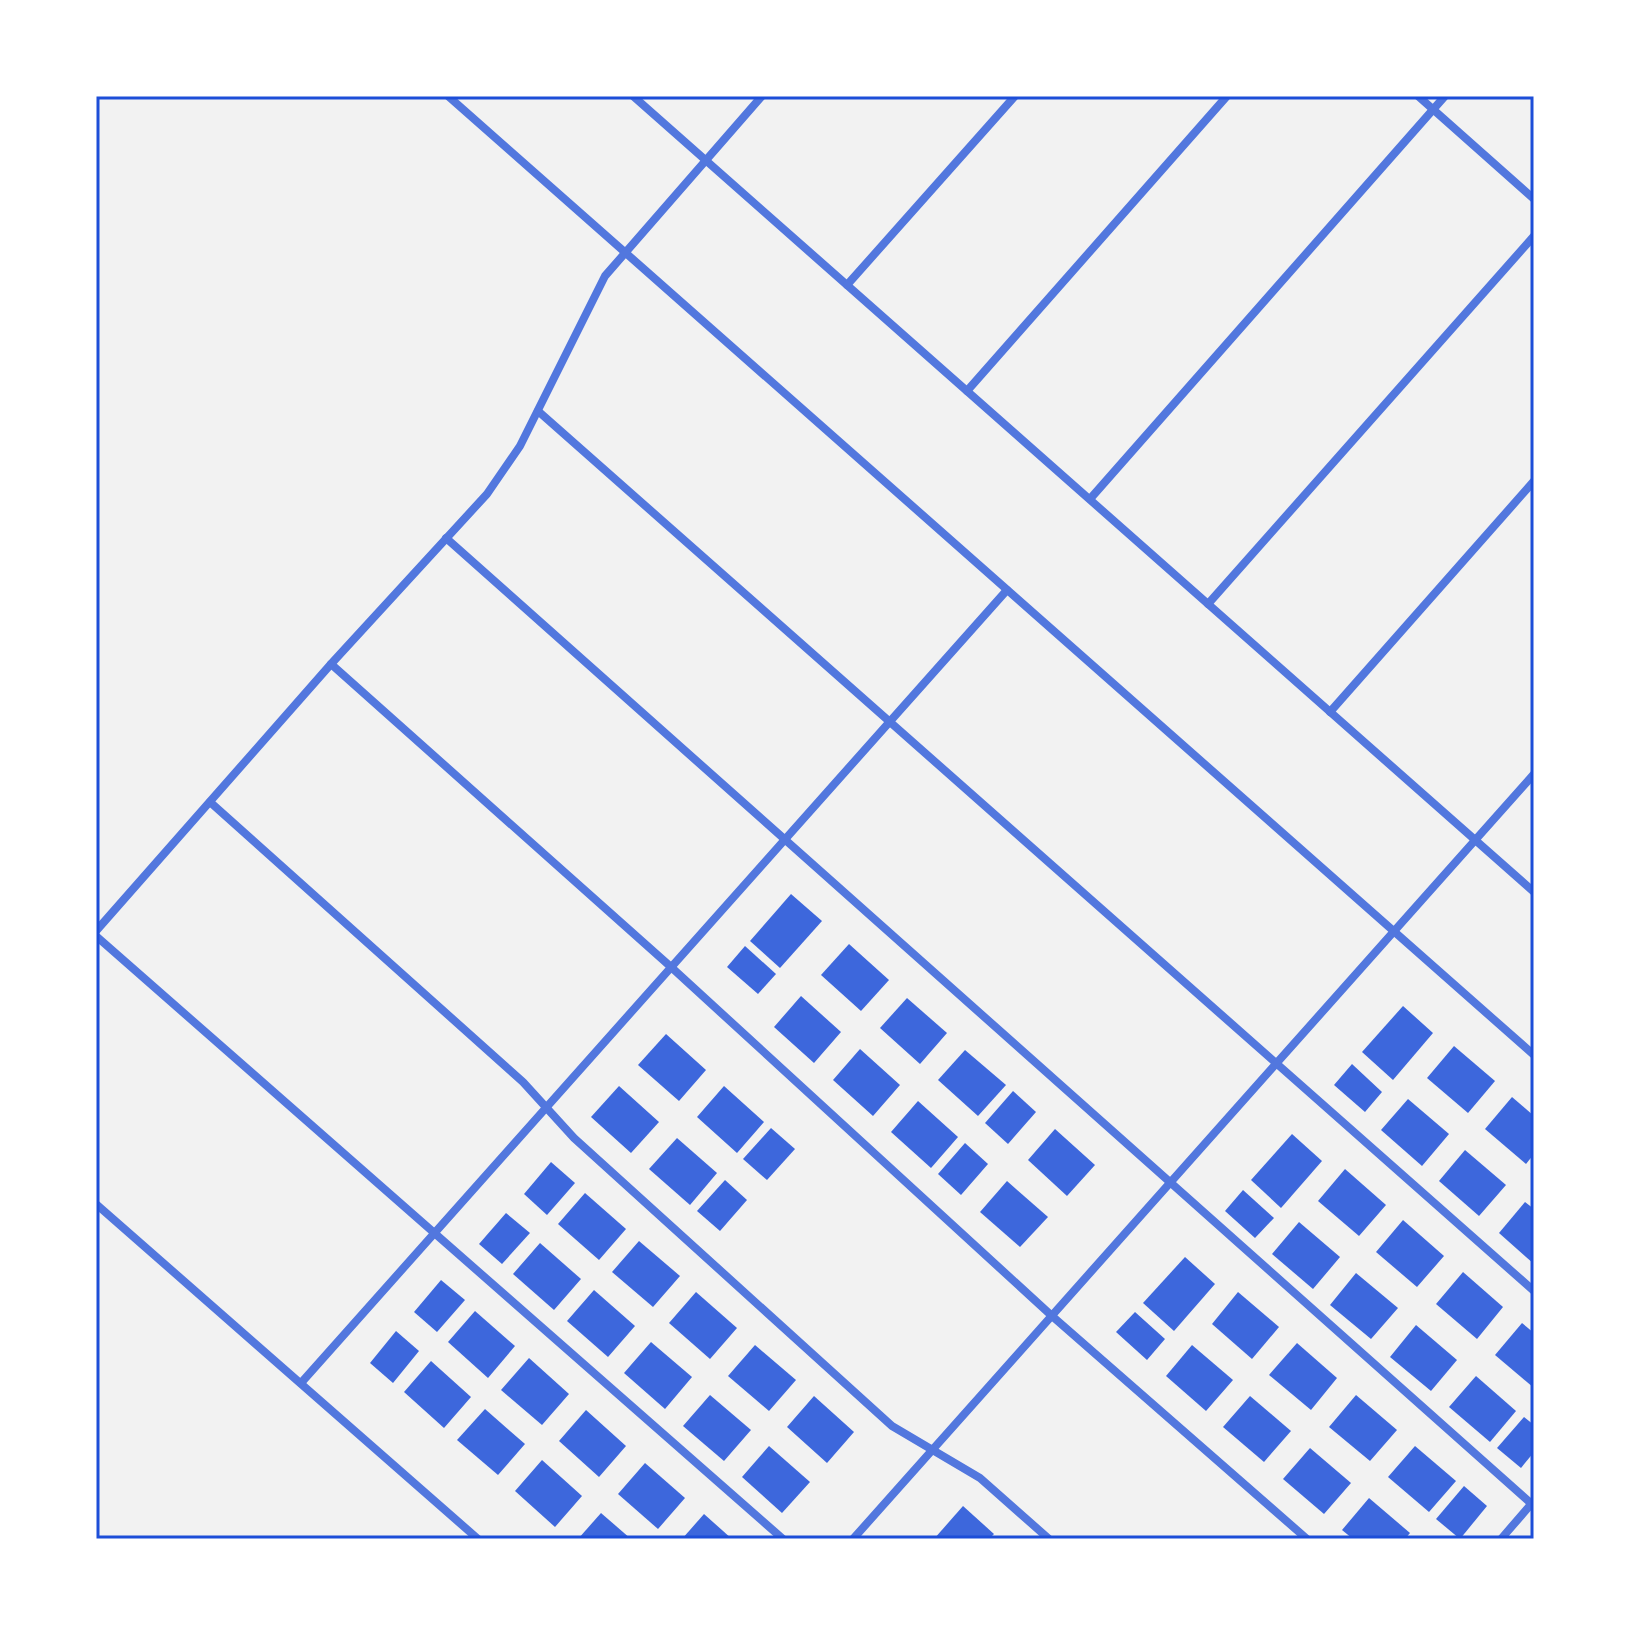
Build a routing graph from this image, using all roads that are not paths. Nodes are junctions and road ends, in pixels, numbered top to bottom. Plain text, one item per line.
1 (448, 96) edge
2 (633, 96) edge
3 (762, 96) edge
4 (1015, 96) edge
5 (1227, 96) edge
6 (1418, 96) edge
7 (1445, 96) edge
8 (1433, 110) junction
9 (706, 160) junction
10 (1534, 199) edge
11 (1534, 236) edge
12 (625, 252) junction
13 (847, 285) junction
14 (967, 391) junction
15 (538, 411) junction
16 (1534, 481) edge
17 (1090, 499) junction
18 (446, 538) junction
19 (1007, 590) junction
20 (1208, 604) junction
21 (331, 664) junction
22 (1330, 712) junction
23 (889, 721) junction
24 (1534, 774) edge
25 (210, 802) junction
26 (784, 839) junction
27 (1475, 840) junction
28 (1534, 892) edge
29 (1394, 931) junction
30 (96, 933) edge
31 (671, 967) junction
32 (1534, 1055) edge
33 (1276, 1063) junction
34 (546, 1108) junction
35 (1170, 1183) junction
36 (96, 1204) edge
37 (434, 1234) junction
38 (1534, 1291) edge
39 (1052, 1316) junction
40 (301, 1383) junction
41 (933, 1449) junction
42 (1533, 1504) edge
43 (478, 1539) edge
44 (783, 1539) edge
45 (853, 1539) edge
46 (1049, 1539) edge
47 (1307, 1539) edge
48 (1501, 1539) edge

1 - 12 street
2 - 9 street
3 - 9 street
4 - 13 street
5 - 14 street
6 - 8 street
7 - 8 street
8 - 10 street
8 - 17 street
9 - 12 street
9 - 13 street
11 - 20 street
12 - 15 street
12 - 19 street
13 - 14 street
14 - 17 street
15 - 18 street
15 - 23 street
16 - 22 street
17 - 20 street
18 - 21 street
18 - 26 street
19 - 23 street
19 - 29 street
20 - 22 street
21 - 25 street
21 - 31 street
22 - 27 street
23 - 26 street
23 - 33 street
24 - 27 street
25 - 30 street
25 - 34 street
26 - 31 street
26 - 35 street
27 - 28 street
27 - 29 street
29 - 32 street
29 - 33 street
30 - 37 street
31 - 34 street
31 - 39 street
33 - 35 street
33 - 38 street
34 - 37 street
34 - 41 street
35 - 39 street
35 - 42 street
36 - 40 street
37 - 40 street
37 - 44 street
39 - 41 street
39 - 47 street
40 - 43 street
41 - 45 street
41 - 46 street
42 - 48 street

